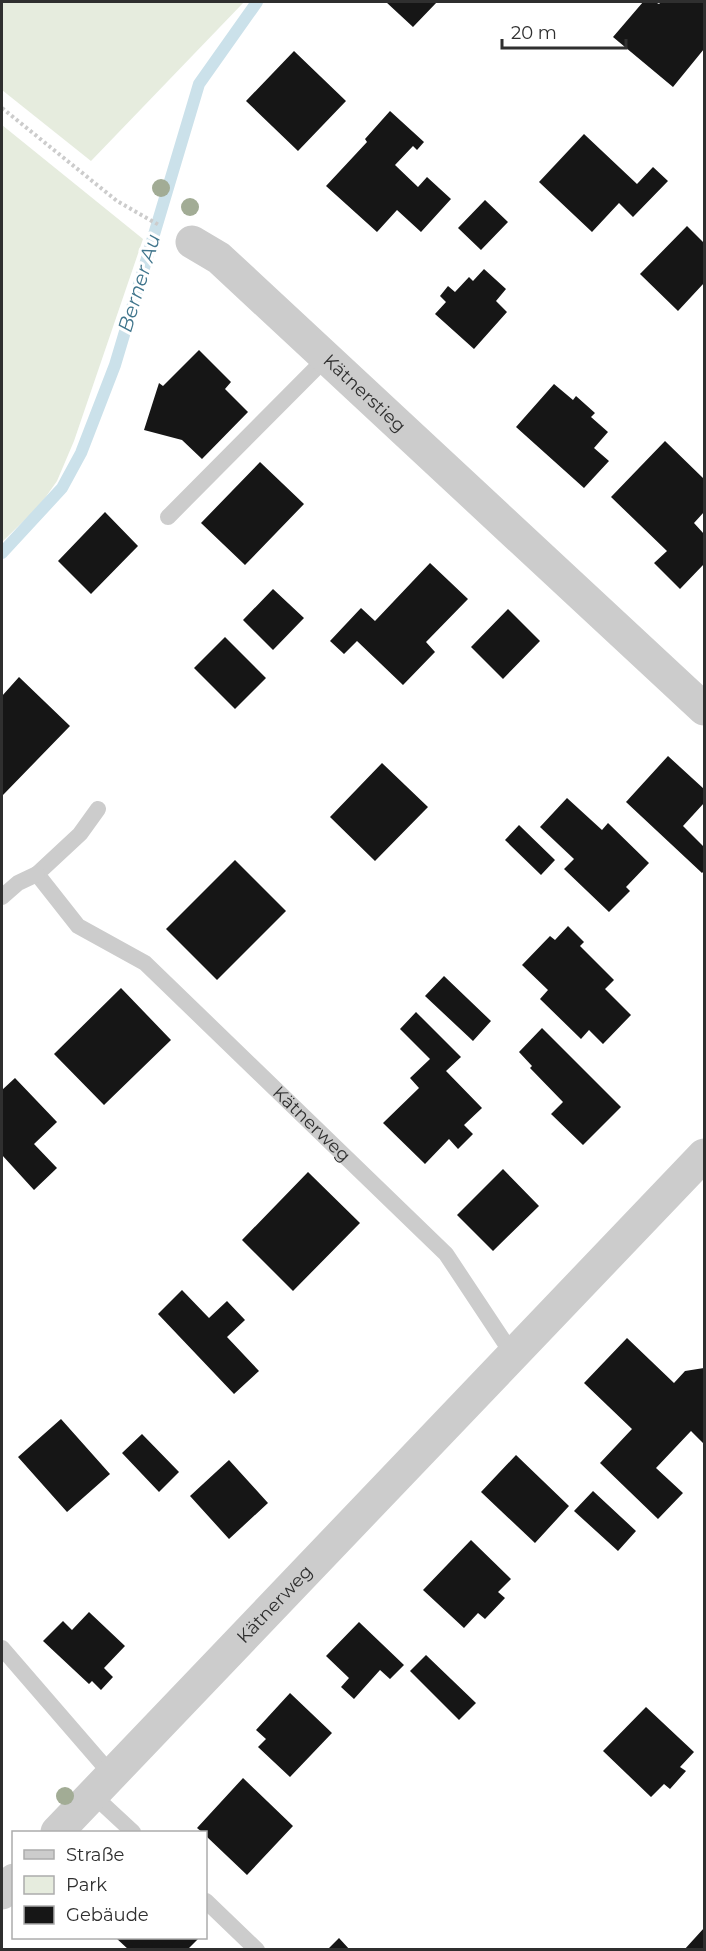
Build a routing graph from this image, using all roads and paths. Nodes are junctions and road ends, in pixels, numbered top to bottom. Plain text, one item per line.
1 (2, 108) edge
2 (192, 242) joint
3 (326, 358) junction
4 (168, 517) dead end
5 (705, 709) edge
6 (98, 808) dead end
7 (37, 874) junction
8 (2, 897) edge
9 (705, 1155) edge
10 (513, 1355) junction
11 (2, 1648) edge
12 (101, 1784) junction
13 (59, 1831) edge
14 (132, 1831) edge
15 (207, 1902) edge
16 (257, 1950) edge

1 - 2 path
2 - 3 street, Kätnerstieg
3 - 4 lane
3 - 5 street, Kätnerstieg
6 - 7 lane
7 - 8 lane
7 - 10 lane, Kätnerweg
9 - 10 street, Kätnerweg
10 - 12 street, Kätnerweg
11 - 12 lane
12 - 13 street, Kätnerweg
12 - 14 lane
15 - 16 lane

